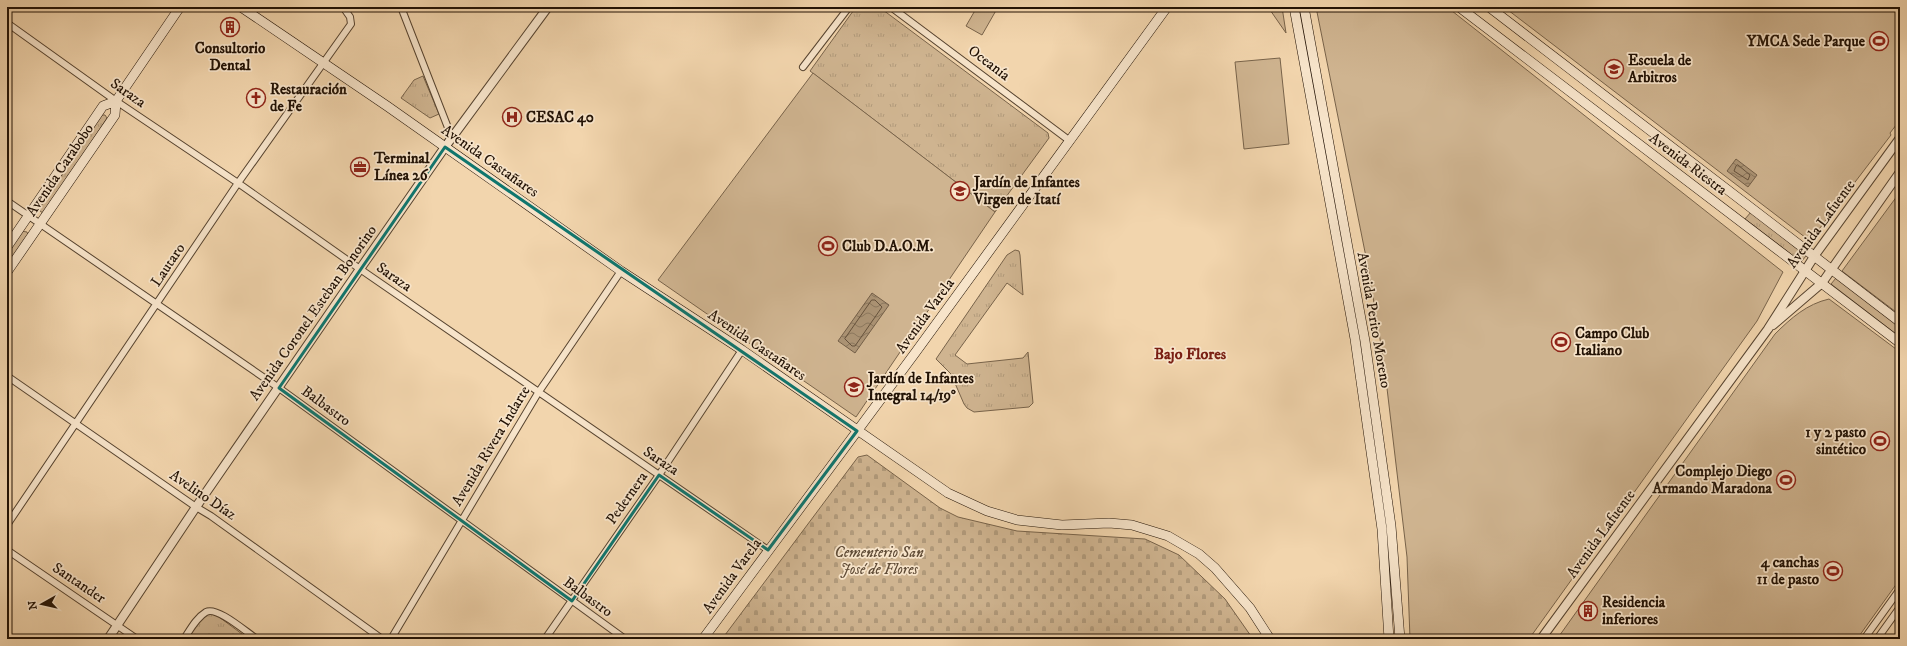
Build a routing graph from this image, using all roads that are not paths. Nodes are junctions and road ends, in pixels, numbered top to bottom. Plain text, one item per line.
1 (180, 7) edge
2 (241, 7) edge
3 (343, 7) edge
4 (401, 7) edge
5 (848, 7) edge
6 (891, 7) edge
7 (1167, 7) edge
8 (1294, 7) edge
9 (1304, 7) edge
10 (1459, 7) edge
11 (1489, 7) edge
12 (545, 9) edge
13 (7, 23) edge
14 (323, 62) junction
15 (803, 67) dead end
16 (116, 101) junction
17 (452, 138) junction
18 (1900, 138) edge
19 (1070, 141) junction
20 (446, 147) junction
21 (1900, 172) edge
22 (238, 183) junction
23 (7, 201) edge
24 (28, 216) junction
25 (40, 224) junction
26 (7, 247) edge
27 (1814, 255) junction
28 (1832, 269) junction
29 (360, 270) junction
30 (1805, 270) junction
31 (621, 271) junction
32 (7, 272) edge
33 (1822, 283) junction
34 (158, 304) junction
35 (1900, 322) edge
36 (1768, 329) junction
37 (1900, 342) edge
38 (742, 350) junction
39 (7, 376) edge
40 (279, 388) junction
41 (538, 393) junction
42 (75, 423) junction
43 (857, 431) junction
44 (659, 475) junction
45 (196, 507) junction
46 (461, 519) junction
47 (7, 525) edge
48 (7, 550) edge
49 (768, 550) junction
50 (1900, 589) edge
51 (572, 601) junction
52 (1900, 607) edge
53 (118, 625) junction
54 (108, 639) edge
55 (137, 639) edge
56 (184, 639) edge
57 (256, 639) edge
58 (382, 639) edge
59 (391, 639) edge
60 (545, 639) edge
61 (625, 639) edge
62 (703, 639) edge
63 (1270, 639) edge
64 (1389, 639) edge
65 (1400, 639) edge
66 (1541, 639) edge
67 (1864, 639) edge
68 (1877, 639) edge

1 - 16 main road, Avenida Carabobo
2 - 14 main road, Avenida Castañares
3 - 14 street, Lautaro
4 - 17 street
5 - 15 street
6 - 19 street, Oceanía
7 - 19 main road, Avenida Varela
8 - 64 main road, Avenida Perito Moreno
9 - 65 main road, Avenida Perito Moreno
10 - 30 main road, Avenida Riestra
11 - 27 main road, Avenida Riestra
12 - 17 street, Avenida Coronel Esteban Bonorino
13 - 16 street, Saraza
14 - 20 main road, Avenida Castañares
14 - 22 street, Lautaro
16 - 22 street, Saraza
16 - 24 main road, Avenida Carabobo
16 - 25 main road, Avenida Carabobo
17 - 20 street, Avenida Coronel Esteban Bonorino
18 - 27 street, Avenida Lafuente
19 - 43 main road, Avenida Varela
20 - 29 street, Avenida Coronel Esteban Bonorino
20 - 31 main road, Avenida Castañares
21 - 28 street, Avenida Lafuente
22 - 29 street, Saraza
22 - 34 street, Lautaro
23 - 24 street, Balbastro
24 - 25 street, Balbastro
24 - 26 main road, Avenida Carabobo
25 - 32 main road, Avenida Carabobo
25 - 34 street, Balbastro
27 - 28 main road, Avenida Riestra
27 - 30 street, Avenida Lafuente
28 - 33 street, Avenida Lafuente
28 - 35 main road, Avenida Riestra
29 - 40 street, Avenida Coronel Esteban Bonorino
29 - 41 street, Saraza
30 - 33 main road, Avenida Riestra
30 - 36 street, Avenida Lafuente
31 - 38 main road, Avenida Castañares
31 - 41 street, Avenida Rivera Indarte
33 - 36 street, Avenida Lafuente
33 - 37 main road, Avenida Riestra
34 - 40 street, Balbastro
34 - 42 street, Lautaro
36 - 66 street, Avenida Lafuente
38 - 43 main road, Avenida Castañares
38 - 44 street, Pedernera
39 - 42 street, Avelino Díaz
40 - 45 street, Avenida Coronel Esteban Bonorino
40 - 46 street, Balbastro
41 - 44 street, Saraza
41 - 46 street, Avenida Rivera Indarte
42 - 45 street, Avelino Díaz
42 - 47 street, Lautaro
43 - 49 main road, Avenida Varela
43 - 63 main road, Avenida Castañares
44 - 49 street, Saraza
44 - 51 street, Pedernera
45 - 53 street, Avenida Coronel Esteban Bonorino
45 - 58 street, Avelino Díaz
46 - 51 street, Balbastro
46 - 59 street, Avenida Rivera Indarte
48 - 53 street, Santander
49 - 62 main road, Avenida Varela
50 - 67 street
51 - 60 street, Pedernera
51 - 61 street, Balbastro
52 - 68 street
53 - 54 street, Avenida Coronel Esteban Bonorino
53 - 55 street, Santander
56 - 57 street

